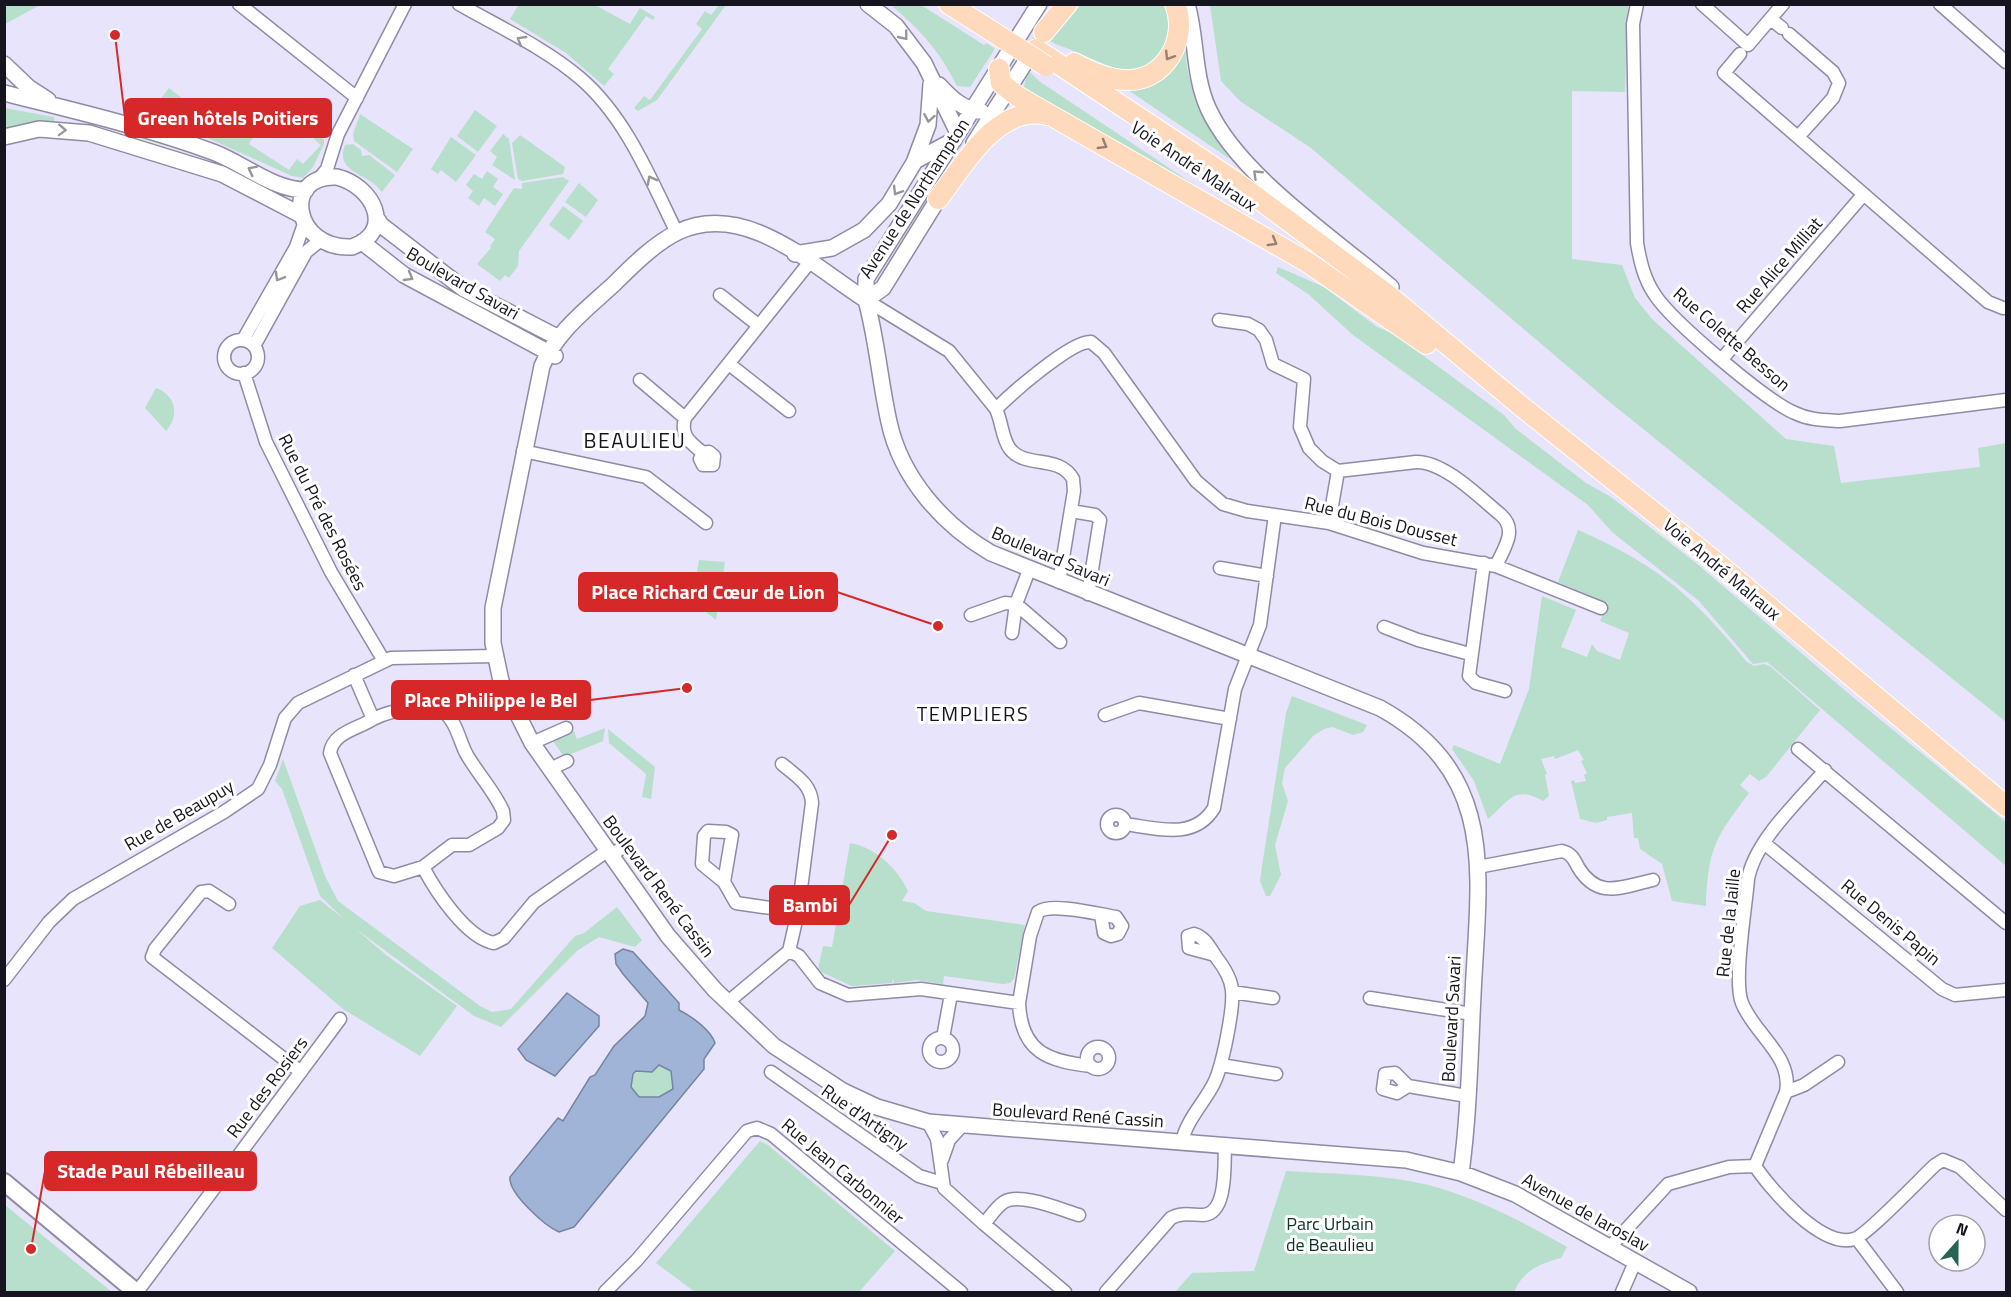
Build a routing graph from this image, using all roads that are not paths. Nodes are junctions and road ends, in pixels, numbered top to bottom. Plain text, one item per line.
1 (239, 4) edge
2 (405, 4) edge
3 (459, 4) edge
4 (868, 4) edge
5 (949, 4) edge
6 (966, 4) edge
7 (1039, 4) edge
8 (1060, 4) edge
9 (1067, 4) edge
10 (1175, 4) edge
11 (1187, 4) edge
12 (1637, 4) edge
13 (1702, 4) edge
14 (1782, 4) edge
15 (1940, 4) edge
16 (1771, 19) junction
17 (996, 28) junction
18 (1744, 50) junction
19 (1046, 51) junction
20 (2007, 62) edge
21 (9, 69) edge
22 (999, 69) junction
23 (930, 74) junction
24 (1008, 90) junction
25 (6, 97) edge
26 (357, 98) junction
27 (62, 106) junction
28 (973, 110) junction
29 (994, 111) junction
30 (1052, 116) junction
31 (956, 136) junction
32 (4, 137) edge
33 (1798, 137) junction
34 (333, 155) junction
35 (915, 161) junction
36 (196, 165) junction
37 (318, 180) junction
38 (348, 181) junction
39 (306, 190) junction
40 (1863, 195) junction
41 (938, 199) junction
42 (376, 217) junction
43 (302, 220) junction
44 (677, 233) junction
45 (322, 239) junction
46 (362, 242) junction
47 (795, 254) junction
48 (809, 263) junction
49 (720, 295) dead end
50 (866, 300) junction
51 (2005, 309) edge
52 (1219, 320) dead end
53 (759, 325) junction
54 (248, 343) junction
55 (554, 347) junction
56 (1722, 358) junction
57 (729, 364) junction
58 (244, 373) junction
59 (640, 380) dead end
60 (2007, 400) edge
61 (1521, 406) junction
62 (996, 409) junction
63 (789, 411) dead end
64 (685, 418) junction
65 (523, 451) junction
66 (703, 453) dead end
67 (1338, 471) junction
68 (1071, 511) junction
69 (1275, 515) junction
70 (706, 523) dead end
71 (1329, 523) junction
72 (1490, 565) junction
73 (1220, 568) dead end
74 (1029, 570) junction
75 (1267, 576) junction
76 (1059, 582) junction
77 (1088, 594) junction
78 (1016, 604) junction
79 (1601, 608) dead end
80 (971, 615) dead end
81 (1384, 627) dead end
82 (1012, 633) dead end
83 (1060, 642) dead end
84 (1470, 654) junction
85 (495, 656) junction
86 (1248, 656) junction
87 (384, 661) junction
88 (354, 675) junction
89 (1504, 691) dead end
90 (1105, 715) dead end
91 (374, 719) junction
92 (1230, 719) junction
93 (566, 728) dead end
94 (532, 743) junction
95 (1798, 749) dead end
96 (567, 761) dead end
97 (782, 764) dead end
98 (550, 769) junction
99 (1825, 770) junction
100 (2007, 806) edge
101 (1125, 824) dead end
102 (1764, 843) junction
103 (625, 845) dead end
104 (609, 854) junction
105 (423, 867) junction
106 (1478, 867) junction
107 (1653, 880) dead end
108 (724, 882) dead end
109 (229, 904) dead end
110 (798, 912) junction
111 (1101, 915) dead end
112 (2007, 922) edge
113 (789, 951) junction
114 (1215, 955) dead end
115 (4, 980) edge
116 (2007, 990) edge
117 (1232, 992) junction
118 (951, 994) junction
119 (1273, 998) dead end
120 (1371, 998) dead end
121 (728, 1002) junction
122 (1019, 1003) junction
123 (1472, 1014) junction
124 (340, 1019) dead end
125 (943, 1038) dead end
126 (1838, 1062) dead end
127 (1221, 1065) junction
128 (1091, 1066) dead end
129 (301, 1072) junction
130 (771, 1072) dead end
131 (1276, 1074) dead end
132 (1408, 1086) dead end
133 (1786, 1092) junction
134 (1467, 1096) junction
135 (928, 1122) junction
136 (961, 1127) junction
137 (1182, 1142) junction
138 (1225, 1145) junction
139 (1755, 1166) junction
140 (940, 1167) junction
141 (1461, 1173) junction
142 (4, 1182) edge
143 (942, 1184) junction
144 (2007, 1210) edge
145 (1079, 1215) dead end
146 (984, 1224) junction
147 (1857, 1239) junction
148 (1610, 1247) junction
149 (636, 1261) junction
150 (1635, 1262) junction
151 (137, 1293) edge
152 (605, 1293) edge
153 (616, 1293) edge
154 (961, 1293) edge
155 (1065, 1293) edge
156 (1106, 1293) edge
157 (1622, 1293) edge
158 (1689, 1293) edge
159 (1897, 1293) edge

1 - 26 street
2 - 26 street
44 -> 3 street
4 -> 23 street
5 - 17 main road, Voie André Malraux
6 - 17 main road, Voie André Malraux
7 - 22 street, Avenue de Northampton
8 - 19 street, Avenue de Northampton
9 - 19 main road
10 -> 19 main road
61 -> 11 street
12 - 56 street, Rue Colette Besson
13 - 18 street
14 - 16 street
15 - 20 street
16 - 18 street
16 - 33 street
17 - 19 main road, Voie André Malraux, bridge
18 - 33 street
19 - 24 street, Avenue de Northampton
19 - 61 main road, Voie André Malraux
21 - 25 street
21 - 27 street
22 - 24 main road
22 - 28 street, Avenue de Northampton
23 - 28 street
23 - 31 street
23 -> 35 street
24 - 29 street, Avenue de Northampton
24 - 30 main road
25 - 27 street
25 - 36 street
26 - 34 street
39 -> 27 street
28 - 29 street
28 - 31 street, Avenue de Northampton
29 - 41 street, Avenue de Northampton
30 - 41 main road
30 -> 61 main road
31 - 35 street
31 - 50 street, Avenue de Northampton
32 -> 36 street
33 - 40 street
34 - 37 street
34 - 38 street
35 -> 47 street
36 - 43 street
37 - 38 street
37 - 39 street
38 - 42 street
39 - 43 street
40 - 51 street
40 - 56 street, Rue Alice Milliat
41 - 50 street, Avenue de Northampton
42 - 46 street
42 - 55 street
43 - 45 street
43 -> 54 street, Rue du Pré des Rosées
44 - 47 street
44 - 55 street
45 - 46 street
45 - 54 street, Rue du Pré des Rosées
46 -> 55 street, Boulevard Savari
47 - 48 street
48 - 50 street
48 - 53 street
49 - 53 street
50 - 62 street
50 - 74 street, Boulevard Savari
52 - 67 street
53 - 57 street
54 - 58 street, Rue du Pré des Rosées
54 - 58 street, Rue du Pré des Rosées
55 - 65 street, Boulevard René Cassin
56 - 60 street, Rue Colette Besson
57 - 63 street
57 - 64 street
58 - 87 street, Rue du Pré des Rosées
59 - 64 street
61 - 100 main road, Voie André Malraux
62 - 68 street
62 - 69 street, Rue du Bois Dousset
64 - 66 street
65 - 70 street
65 - 85 street, Boulevard René Cassin
67 - 71 street
67 - 72 street
68 - 76 street
68 - 77 street
69 - 71 street, Rue du Bois Dousset
69 - 75 street
71 - 72 street, Rue du Bois Dousset
72 - 79 street, Rue du Bois Dousset
72 - 84 street
73 - 75 street
74 - 76 street, Boulevard Savari
74 - 78 street
75 - 86 street
76 - 77 street, Boulevard Savari
77 - 86 street, Boulevard Savari
78 - 80 street
78 - 82 street
78 - 83 street
81 - 84 street
84 - 89 street
85 - 87 street, Rue de Beaupuy
85 - 94 street, Boulevard René Cassin
86 - 92 street
86 - 106 street, Boulevard Savari
87 - 88 street, Rue de Beaupuy
88 - 91 street
88 - 115 street, Rue de Beaupuy
90 - 92 street
91 - 105 street
91 - 105 street
92 - 101 street
93 - 94 street
94 - 98 street, Boulevard René Cassin
95 - 99 street
96 - 98 street
97 - 110 street
98 - 104 street, Boulevard René Cassin
99 - 102 street, Rue de la Jaille
99 - 112 street
102 - 116 street, Rue Denis Papin
102 - 133 street, Rue de la Jaille
103 - 104 street
104 - 105 street
104 - 121 street, Boulevard René Cassin
106 - 107 street
106 - 123 street, Boulevard Savari
108 - 110 street
109 - 129 street
110 - 113 street
111 - 122 street
113 - 118 street
113 - 121 street
114 - 117 street
117 - 119 street
117 - 127 street
118 - 122 street
118 - 125 street
120 - 123 street
121 - 135 street, Boulevard René Cassin
122 - 128 street
123 - 134 street, Boulevard Savari
124 - 129 street, Rue des Rosiers
126 - 133 street
127 - 131 street
127 - 137 street
129 - 151 street, Rue des Rosiers
130 - 143 street, Rue d'Artigny
132 - 134 street
133 - 139 street, Rue de la Jaille
134 - 141 street, Boulevard Savari
135 - 136 street, Boulevard René Cassin
135 - 140 street, Rue d'Artigny
136 - 137 street, Boulevard René Cassin
136 - 140 street, Rue d'Artigny
137 - 138 street, Boulevard René Cassin
138 - 141 street, Boulevard René Cassin
138 - 156 street
139 - 147 street
139 - 148 street
140 - 143 street, Rue d'Artigny
141 - 148 street, Avenue de Iaroslav
142 - 151 main road
143 - 146 street, Rue d'Artigny
144 - 147 street
145 - 146 street
146 - 155 street, Rue d'Artigny
147 - 159 street
148 - 150 street, Avenue de Iaroslav
149 - 152 street, Rue Jean Carbonnier
149 - 153 street, Rue Jean Carbonnier
149 - 154 street, Rue Jean Carbonnier
150 - 157 street
150 - 158 street, Avenue de Iaroslav

